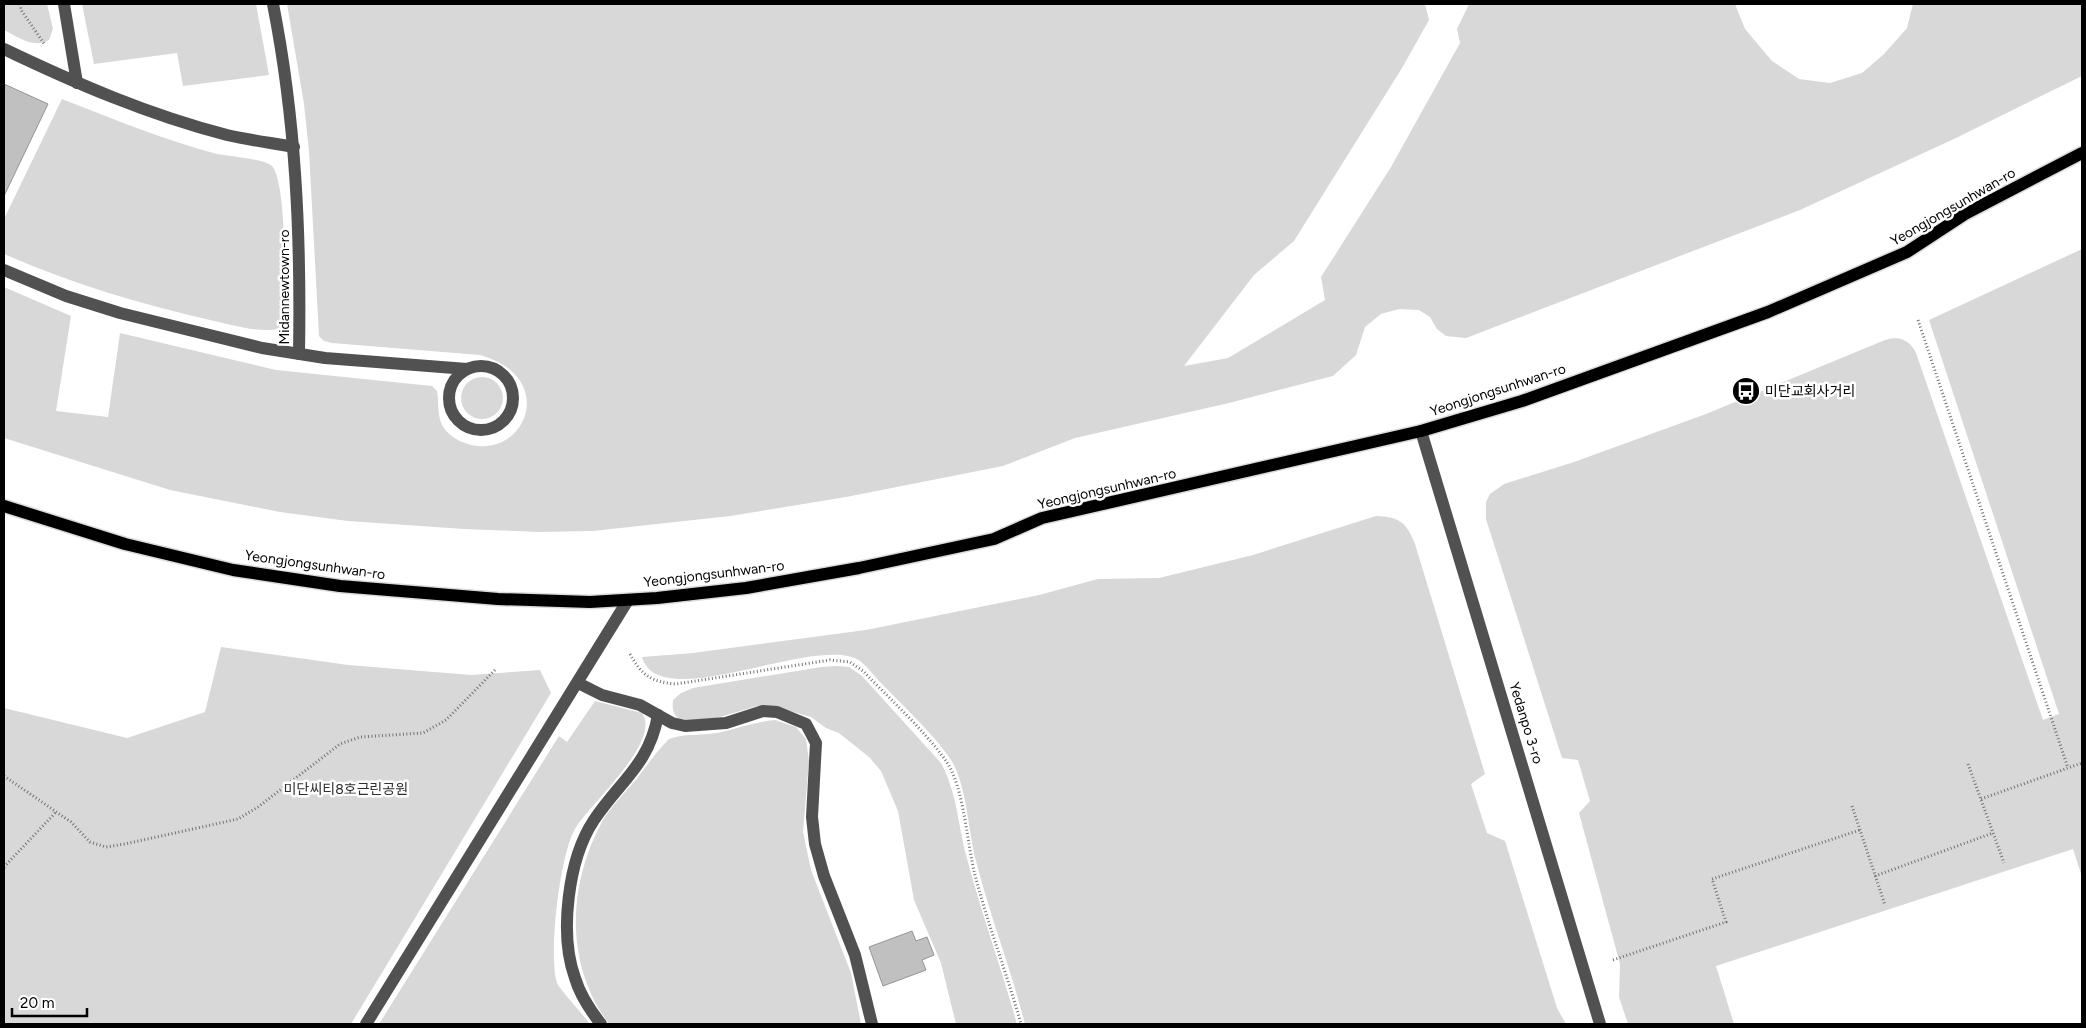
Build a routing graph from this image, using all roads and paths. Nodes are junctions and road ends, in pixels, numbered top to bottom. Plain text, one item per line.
1 (20, 4) edge
2 (64, 4) edge
3 (273, 4) edge
4 (45, 45) dead end
5 (4, 48) edge
6 (77, 83) junction
7 (294, 147) junction
8 (2082, 153) edge
9 (4, 270) edge
10 (1918, 320) dead end
11 (300, 354) junction
12 (467, 370) junction
13 (1421, 431) junction
14 (4, 506) edge
15 (628, 600) junction
16 (630, 654) dead end
17 (496, 669) dead end
18 (578, 683) junction
19 (658, 715) junction
20 (2082, 763) edge
21 (1968, 764) dead end
22 (2068, 768) junction
23 (4, 776) edge
24 (1981, 799) junction
25 (1852, 806) dead end
26 (56, 812) junction
27 (1860, 830) junction
28 (1993, 833) junction
29 (2004, 863) dead end
30 (4, 867) edge
31 (1875, 876) junction
32 (1885, 905) dead end
33 (1613, 960) dead end
34 (366, 1024) edge
35 (601, 1024) edge
36 (872, 1024) edge
37 (1021, 1024) edge
38 (1600, 1024) edge

1 - 4 path
2 - 6 street
3 - 7 street, Midannewtown-ro
5 - 6 street
6 - 7 street
7 - 11 street, Midannewtown-ro
8 - 13 main road, Yeongjongsunhwan-ro
9 - 11 street, Midannewtown-ro
10 - 22 path
11 - 12 street
12 - 12 street
13 - 15 main road, Yeongjongsunhwan-ro
13 - 38 street, Yedanpo 3-ro
14 - 15 main road, Yeongjongsunhwan-ro
15 - 18 street
16 - 37 path
17 - 26 path
18 - 19 street
18 - 34 street
19 - 35 street
19 - 36 street
20 - 22 path
21 - 24 path
22 - 24 path
23 - 26 path
24 - 28 path
25 - 27 path
26 - 30 path
27 - 31 path
27 - 33 path
28 - 29 path
28 - 31 path
31 - 32 path

